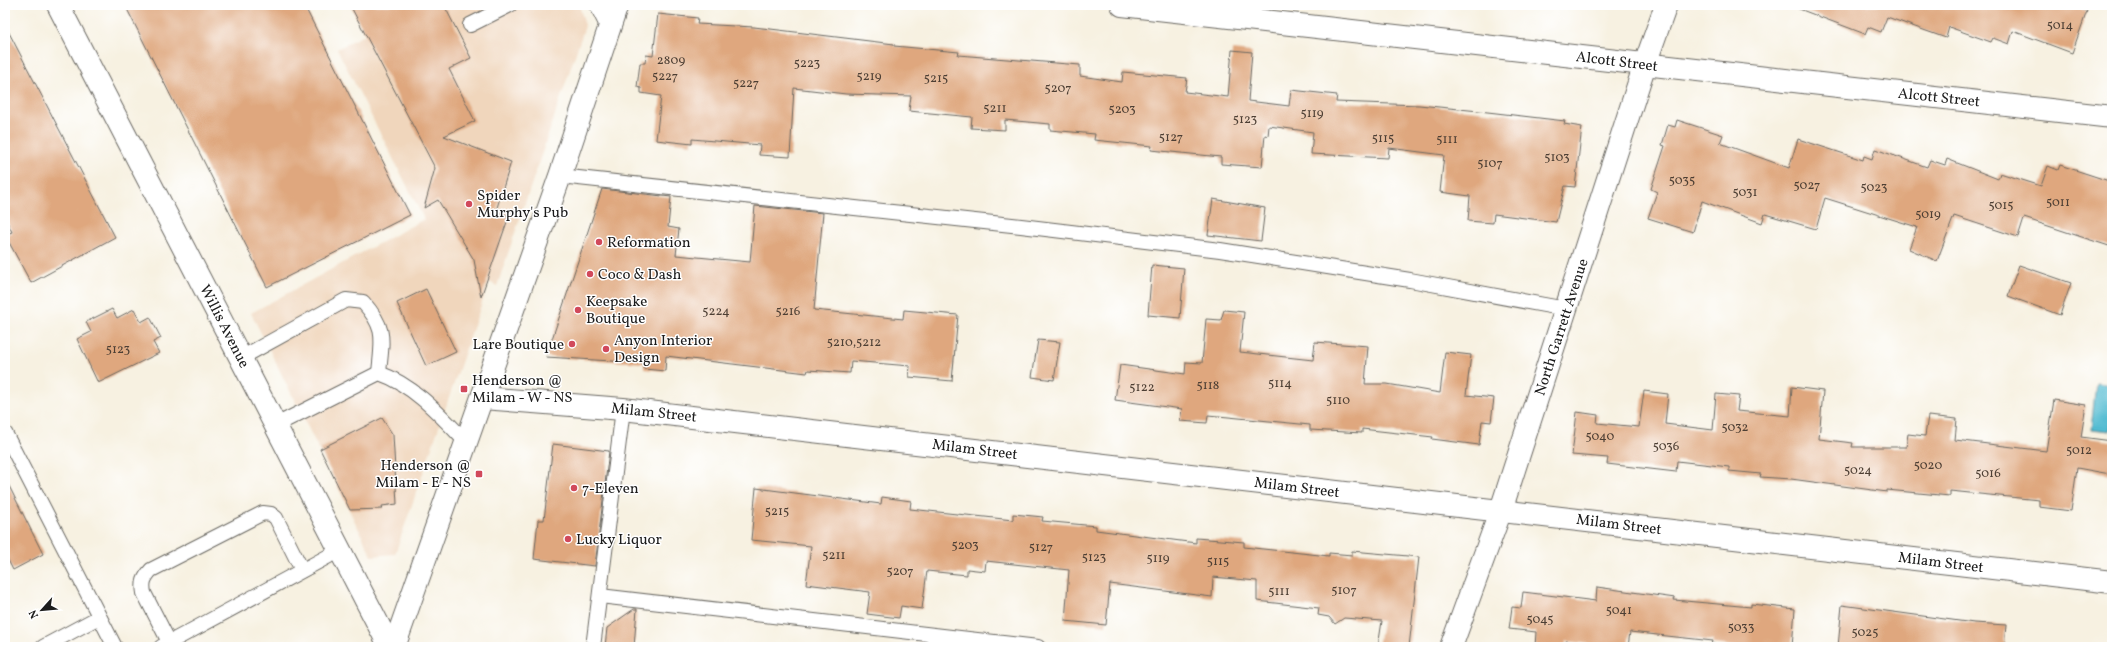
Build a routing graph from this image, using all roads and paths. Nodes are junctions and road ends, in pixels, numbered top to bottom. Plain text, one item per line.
1 (58, 5) edge
2 (510, 5) edge
3 (1122, 5) edge
4 (1666, 5) edge
5 (609, 11) edge
6 (470, 25) dead end
7 (1645, 64) junction
8 (2112, 117) edge
9 (560, 176) junction
10 (1566, 309) junction
11 (241, 358) junction
12 (379, 373) junction
13 (482, 398) junction
14 (623, 408) junction
15 (276, 425) junction
16 (5, 433) edge
17 (466, 442) junction
18 (1501, 510) junction
19 (340, 550) junction
20 (302, 570) junction
21 (2112, 582) edge
22 (600, 596) junction
23 (99, 617) junction
24 (165, 645) edge
25 (43, 647) edge
26 (115, 647) edge
27 (390, 647) edge
28 (394, 647) edge
29 (593, 647) edge
30 (1038, 647) edge
31 (1451, 647) edge

1 - 11 street, Willis Avenue
2 - 6 lane
3 - 7 street, Alcott Street
4 - 7 street, North Garrett Avenue
5 - 9 street
7 - 8 street, Alcott Street
7 - 10 street, North Garrett Avenue
9 - 10 lane
9 - 13 street
10 - 18 street, North Garrett Avenue
11 - 12 lane
11 - 15 street, Willis Avenue
12 - 15 lane
12 - 17 lane
13 - 14 street, Milam Street
13 - 17 street
14 - 18 street, Milam Street
14 - 22 lane
15 - 19 street, Willis Avenue
16 - 23 lane
17 - 28 street
18 - 21 street, Milam Street
18 - 31 street, North Garrett Avenue
19 - 20 lane
19 - 27 street, Willis Avenue
20 - 24 lane
20 - 24 lane
22 - 29 lane
22 - 30 lane
23 - 25 lane
23 - 26 lane

